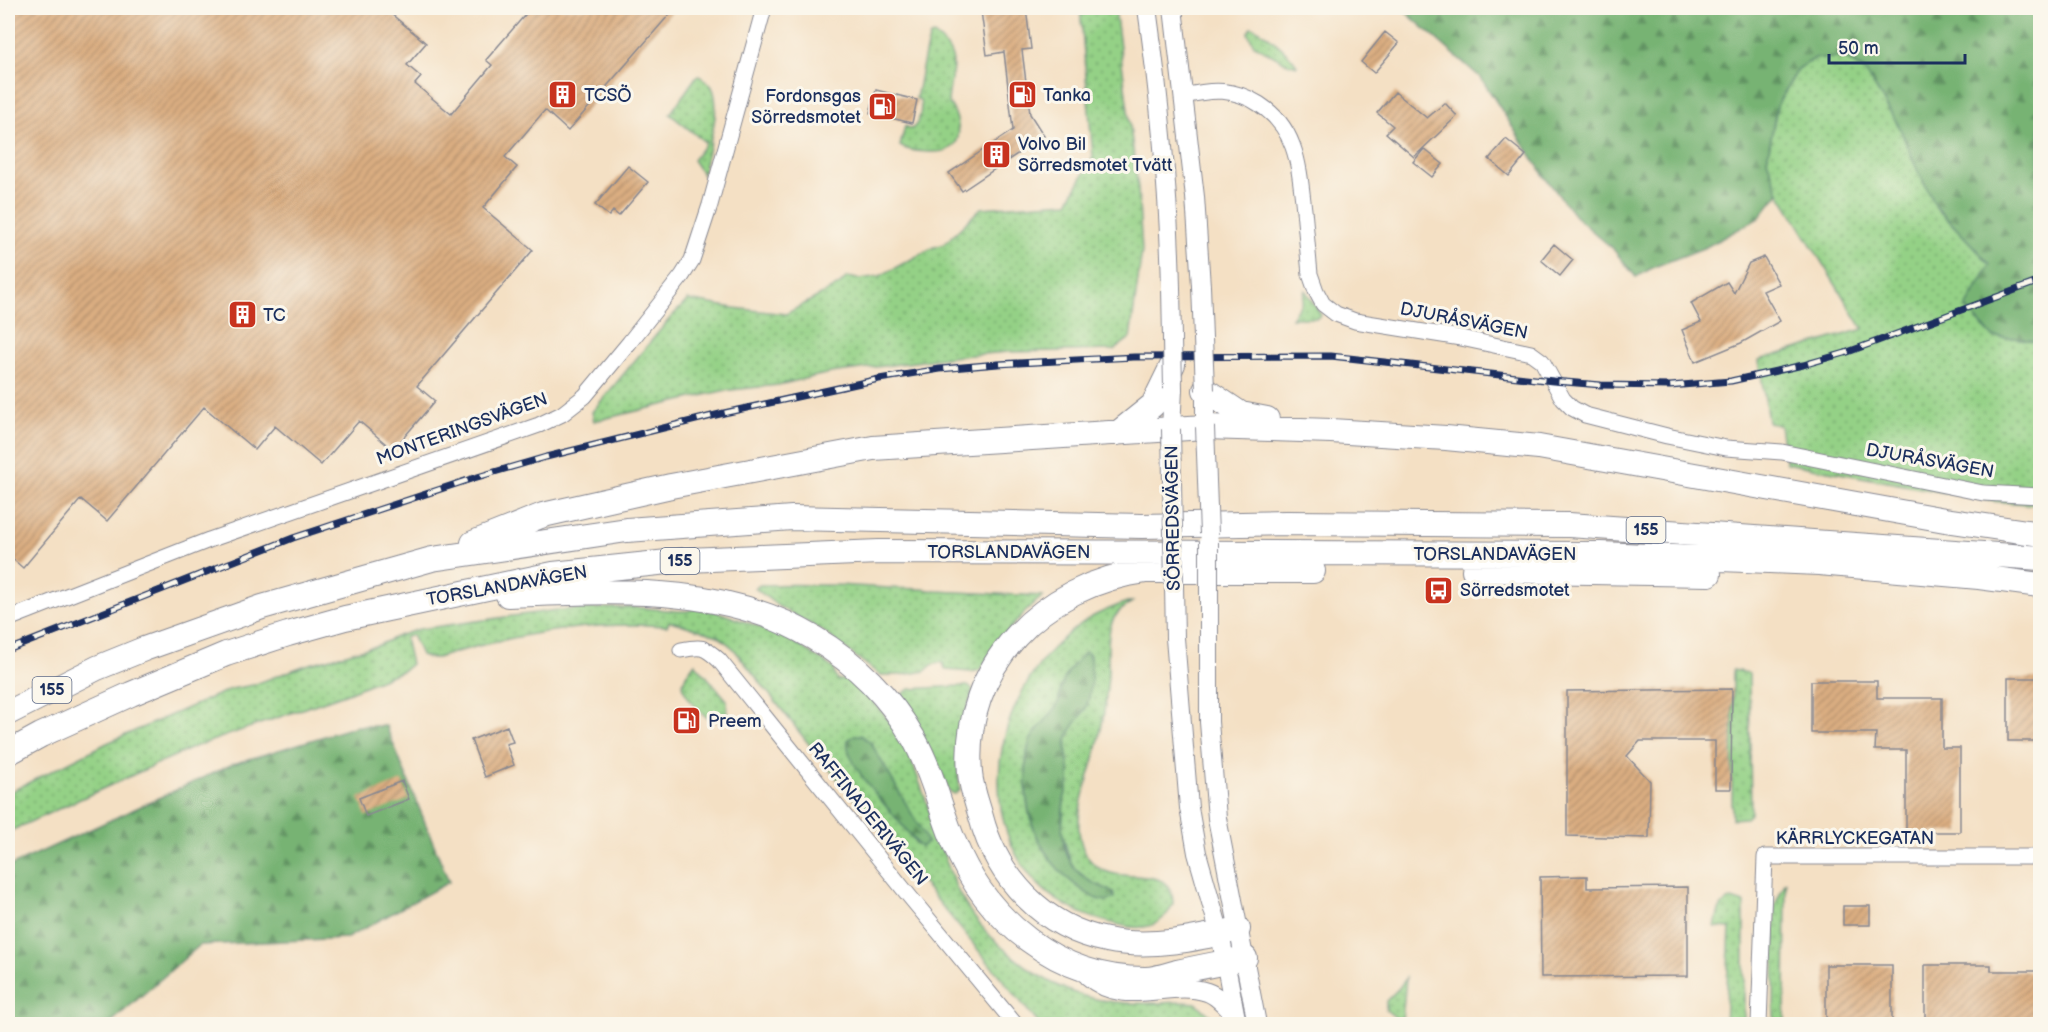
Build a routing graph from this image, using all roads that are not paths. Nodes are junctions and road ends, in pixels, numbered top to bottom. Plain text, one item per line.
1 (764, 8) edge
2 (1147, 8) edge
3 (1173, 8) edge
4 (1185, 96) junction
5 (1173, 364) junction
6 (1205, 390) junction
7 (1205, 427) junction
8 (1171, 429) junction
9 (1331, 431) junction
10 (1118, 434) junction
11 (2040, 496) edge
12 (2040, 534) edge
13 (2040, 558) edge
14 (432, 559) junction
15 (1819, 563) junction
16 (2040, 585) edge
17 (446, 596) junction
18 (8, 619) edge
19 (681, 650) dead end
20 (8, 713) edge
21 (8, 753) edge
22 (2040, 857) edge
23 (1229, 931) junction
24 (1234, 960) junction
25 (1080, 969) junction
26 (1236, 1021) edge
27 (1016, 1024) edge
28 (1257, 1024) edge
29 (1759, 1024) edge

1 - 18 street, MONTERINGSVÄGEN
2 - 5 street, SÖRREDSVÄGEN, bridge
3 - 4 street, SÖRREDSVÄGEN
4 - 6 street, SÖRREDSVÄGEN, bridge
4 - 11 street, DJURÅSVÄGEN
5 - 8 street, SÖRREDSVÄGEN, bridge
5 - 10 main road
6 - 7 street, SÖRREDSVÄGEN
6 - 9 main road
7 - 8 main road
7 - 9 main road
7 - 23 street, SÖRREDSVÄGEN, bridge
8 - 10 main road
8 - 23 street, SÖRREDSVÄGEN, bridge
9 - 12 main road
10 - 14 main road
13 - 14 main road, TORSLANDAVÄGEN / 155
14 - 20 main road, TORSLANDAVÄGEN / 155
15 - 16 main road, TORSLANDAVÄGEN / 155
15 - 17 main road, TORSLANDAVÄGEN / 155
15 - 23 main road
17 - 21 main road, TORSLANDAVÄGEN / 155
17 - 25 main road
19 - 27 street, RAFFINADERIVÄGEN
22 - 29 street, KÄRRLYCKEGATAN
23 - 24 street, SÖRREDSVÄGEN
24 - 25 main road
24 - 26 street, SÖRREDSVÄGEN
24 - 28 street, SÖRREDSVÄGEN
25 - 26 street

